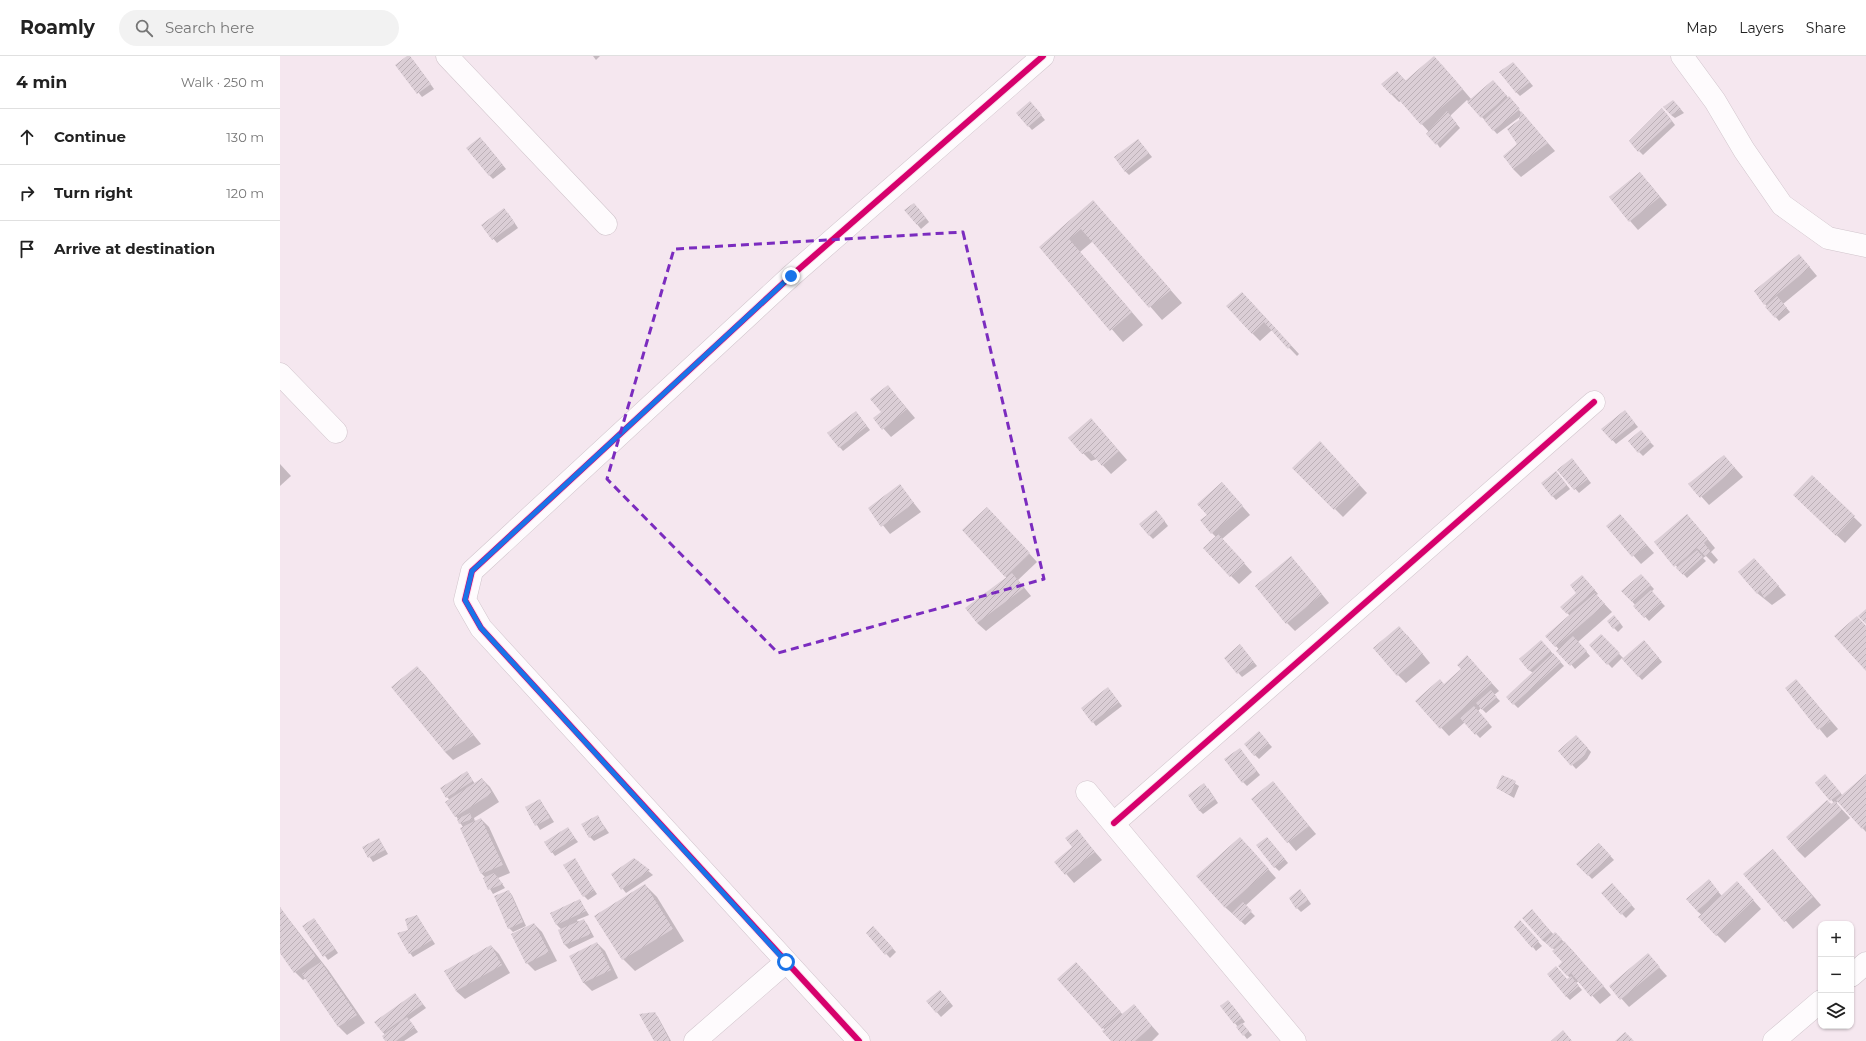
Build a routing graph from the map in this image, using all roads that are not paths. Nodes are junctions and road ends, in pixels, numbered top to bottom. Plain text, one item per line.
1 (446, 56) edge
2 (1043, 56) edge
3 (1682, 56) edge
4 (606, 224) dead end
5 (1866, 246) edge
6 (280, 374) edge
7 (1594, 402) dead end
8 (336, 432) dead end
9 (1088, 792) dead end
10 (1114, 823) junction
11 (786, 962) junction
12 (1866, 963) edge
13 (1854, 973) edge
14 (1818, 1004) edge
15 (695, 1041) edge
16 (859, 1041) edge
17 (1295, 1041) edge
18 (1774, 1041) edge

1 - 4 street
2 - 11 street
3 - 5 street
6 - 8 street
7 - 10 street
9 - 10 street
10 - 17 street
11 - 15 street
11 - 16 street
12 - 13 street
14 - 18 street

